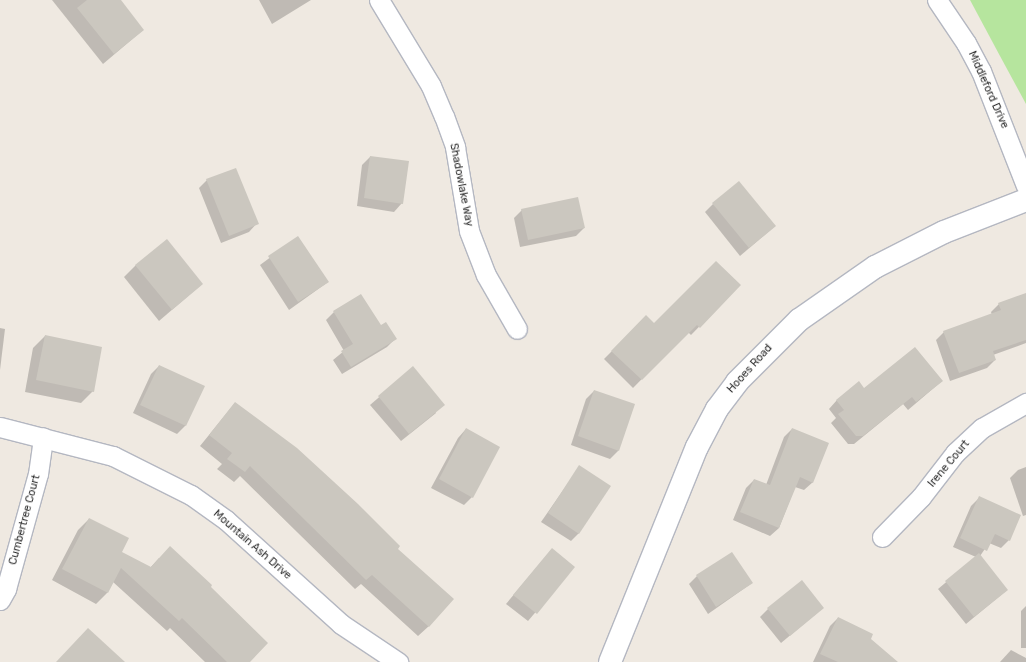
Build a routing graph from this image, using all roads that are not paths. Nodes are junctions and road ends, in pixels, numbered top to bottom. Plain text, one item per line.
1 (379, 0) edge
2 (937, 0) edge
3 (1026, 186) edge
4 (1026, 200) edge
5 (517, 329) dead end
6 (1026, 403) edge
7 (0, 427) edge
8 (43, 437) junction
9 (882, 537) dead end
10 (0, 600) edge
11 (398, 662) edge
12 (610, 662) edge

1 - 5 street, Shadowlake Way
2 - 3 street, Middleford Drive
4 - 12 street, Hooes Road
6 - 9 street, Irene Court
7 - 8 street, Mountain Ash Drive
8 - 10 street, Cumbertree Court
8 - 11 street, Mountain Ash Drive

